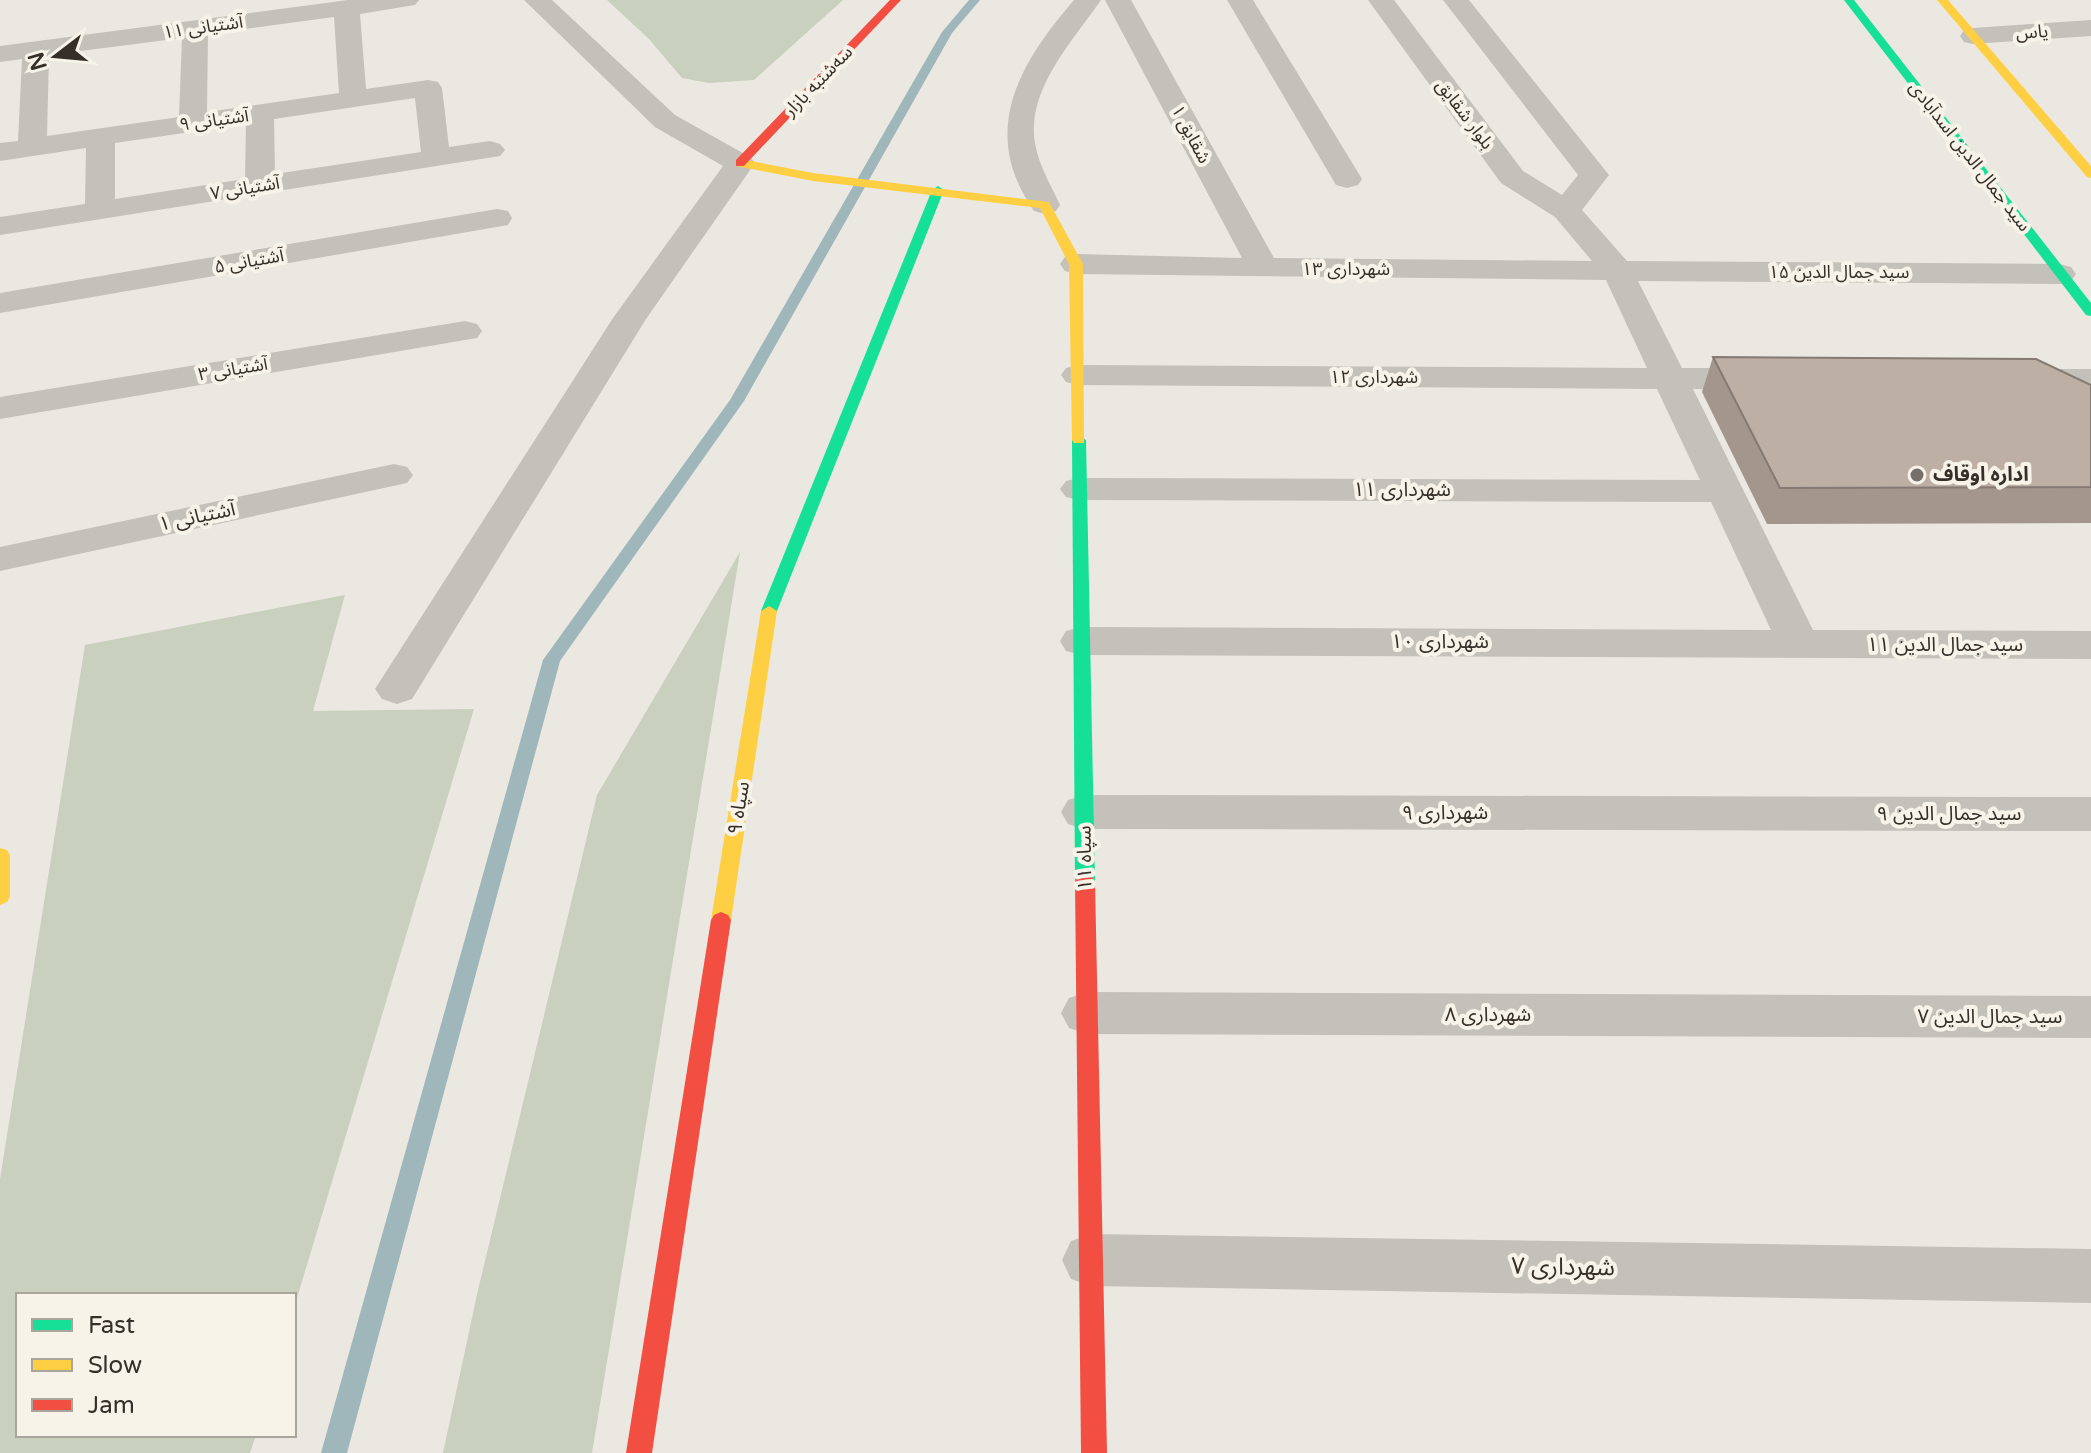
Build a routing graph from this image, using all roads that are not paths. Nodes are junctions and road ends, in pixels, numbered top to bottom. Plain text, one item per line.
1 (537, 0) edge
2 (896, 0) edge
3 (1088, 0) edge
4 (1118, 0) edge
5 (1240, 0) edge
6 (1381, 0) edge
7 (1456, 0) edge
8 (1849, 0) edge
9 (1942, 0) edge
10 (394, 1) edge
11 (347, 13) dead end
12 (195, 28) junction
13 (2091, 28) edge
14 (1973, 36) junction
15 (36, 50) junction
16 (0, 54) edge
17 (353, 99) junction
18 (260, 113) junction
19 (193, 123) junction
20 (101, 137) junction
21 (32, 147) junction
22 (490, 150) dead end
23 (0, 152) edge
24 (436, 158) junction
25 (740, 163) junction
26 (2091, 174) edge
27 (1347, 179) dead end
28 (260, 186) junction
29 (938, 190) junction
30 (1045, 205) junction
31 (1566, 210) junction
32 (100, 211) junction
33 (497, 218) dead end
34 (0, 226) edge
35 (1076, 264) junction
36 (1263, 268) junction
37 (1617, 270) junction
38 (2060, 274) junction
39 (0, 303) edge
40 (2091, 312) edge
41 (465, 331) dead end
42 (1078, 375) junction
43 (1670, 379) junction
44 (1795, 379) edge
45 (1982, 380) edge
46 (2091, 380) edge
47 (0, 408) edge
48 (394, 475) dead end
49 (1079, 489) junction
50 (1725, 491) junction
51 (0, 559) edge
52 (1081, 641) junction
53 (1799, 644) junction
54 (2091, 645) edge
55 (397, 689) dead end
56 (1084, 812) junction
57 (1807, 814) joint
58 (2091, 814) edge
59 (0, 855) edge
60 (0, 897) edge
61 (1087, 1013) junction
62 (1889, 1017) joint
63 (2091, 1017) edge
64 (1091, 1260) junction
65 (2091, 1276) edge
66 (639, 1453) edge
67 (1094, 1453) edge

1 - 25 street
2 - 25 street, سه‌شنبه بازار
3 - 30 street
4 - 36 street, شقایق ۱
5 - 27 street
6 - 31 street, بلوار شقایق
7 - 31 street
8 - 38 street, سید جمال الدین اسدآبادی
9 - 14 street
10 - 12 street, آشتیانی ۱۱
11 - 17 street
12 - 15 street, آشتیانی ۱۱
12 - 19 street
13 - 14 street, یاس
14 - 26 street
15 - 16 street, آشتیانی ۱۱
15 - 21 street
17 - 18 street, آشتیانی ۹
17 - 24 street, آشتیانی ۹
18 - 19 street, آشتیانی ۹
18 - 28 street
19 - 20 street, آشتیانی ۹
20 - 21 street, آشتیانی ۹
20 - 32 street
21 - 23 street, آشتیانی ۹
22 - 24 street, آشتیانی ۷
24 - 28 street, آشتیانی ۷
25 - 29 street
25 - 55 street
28 - 32 street, آشتیانی ۷
29 - 30 street
29 - 66 street, سپاه ۹
30 - 35 street
31 - 37 street, بلوار شقایق
32 - 34 street, آشتیانی ۷
33 - 39 street, آشتیانی ۵
35 - 36 street, شهرداری ۱۳
35 - 42 street, سپاه ۱۱
36 - 37 street, شهرداری ۱۳
37 - 38 street, سید جمال الدین ۱۵
37 - 43 street, بلوار شقایق
38 - 40 street, سید جمال الدین اسدآبادی
41 - 47 street, آشتیانی ۳
42 - 43 street, شهرداری ۱۲
42 - 49 street, سپاه ۱۱
43 - 44 street, شهرداری ۱۲
43 - 50 street, بلوار شقایق
45 - 46 street
48 - 51 street, آشتیانی ۱
49 - 50 street, شهرداری ۱۱
49 - 52 street, سپاه ۱۱
50 - 53 street, بلوار شقایق
52 - 53 street, شهرداری ۱۰
52 - 56 street, سپاه ۱۱
53 - 54 street, سید جمال الدین ۱۱
56 - 57 street, شهرداری ۹
56 - 61 street, سپاه ۱۱
57 - 58 street, سید جمال الدین ۹
59 - 60 street
61 - 62 street, شهرداری ۸
61 - 64 street, سپاه ۱۱
62 - 63 street, سید جمال الدین ۷
64 - 65 street, شهرداری ۷
64 - 67 street, سپاه ۱۱

